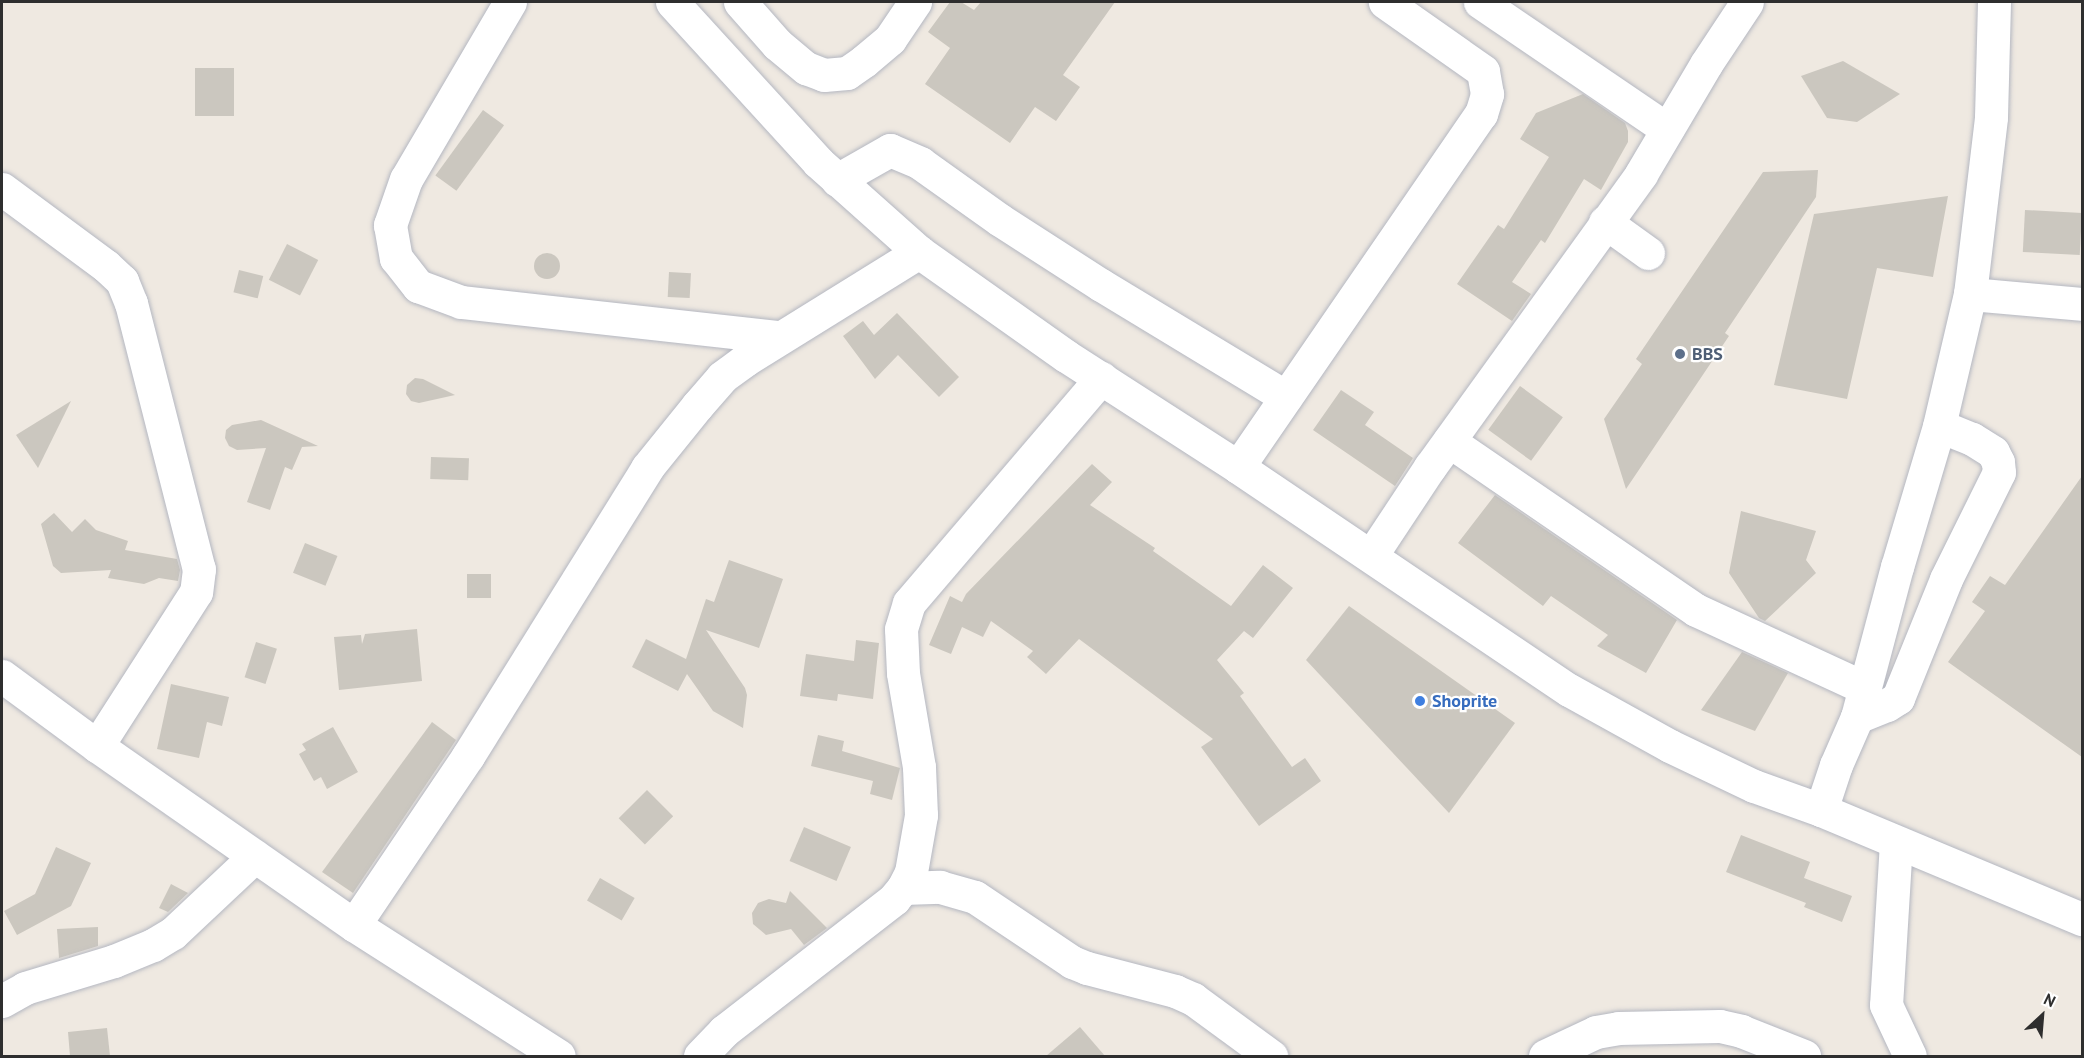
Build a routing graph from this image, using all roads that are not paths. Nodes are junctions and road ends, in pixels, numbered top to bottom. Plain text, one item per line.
1 (510, 2) edge
2 (672, 2) edge
3 (740, 2) edge
4 (915, 2) edge
5 (1385, 2) edge
6 (1480, 2) edge
7 (1747, 2) edge
8 (1994, 2) edge
9 (1667, 129) junction
10 (837, 180) junction
11 (2, 189) edge
12 (1605, 222) junction
13 (919, 252) junction
14 (1648, 253) dead end
15 (1970, 294) junction
16 (2082, 304) edge
17 (778, 337) junction
18 (1101, 378) junction
19 (1286, 397) junction
20 (1939, 426) junction
21 (1449, 441) junction
22 (1238, 467) junction
23 (1371, 556) junction
24 (2, 676) edge
25 (1861, 702) junction
26 (97, 746) junction
27 (1821, 810) junction
28 (1896, 842) junction
29 (255, 856) junction
30 (903, 888) junction
31 (2082, 919) edge
32 (354, 925) junction
33 (2, 1001) edge
34 (559, 1056) edge
35 (699, 1056) edge
36 (1271, 1056) edge
37 (1545, 1056) edge
38 (1804, 1056) edge
39 (1910, 1056) edge

1 - 17 street
2 - 10 street
3 - 4 street
5 - 19 street
6 - 9 street
7 - 9 street
8 - 15 street
9 - 12 street
10 - 13 street
10 - 19 street
11 - 26 street
12 - 14 street
12 - 21 street
13 - 17 street
13 - 18 street
15 - 16 street
15 - 20 street
17 - 32 street
18 - 22 street
18 - 30 street
19 - 22 street
20 - 25 street
20 - 25 street
21 - 23 street
21 - 25 street
22 - 23 street
23 - 27 street
24 - 26 street
25 - 27 street
26 - 29 street
27 - 28 street
28 - 31 street
28 - 39 street
29 - 32 street
29 - 33 street
30 - 35 street
30 - 36 street
32 - 34 street
37 - 38 street

